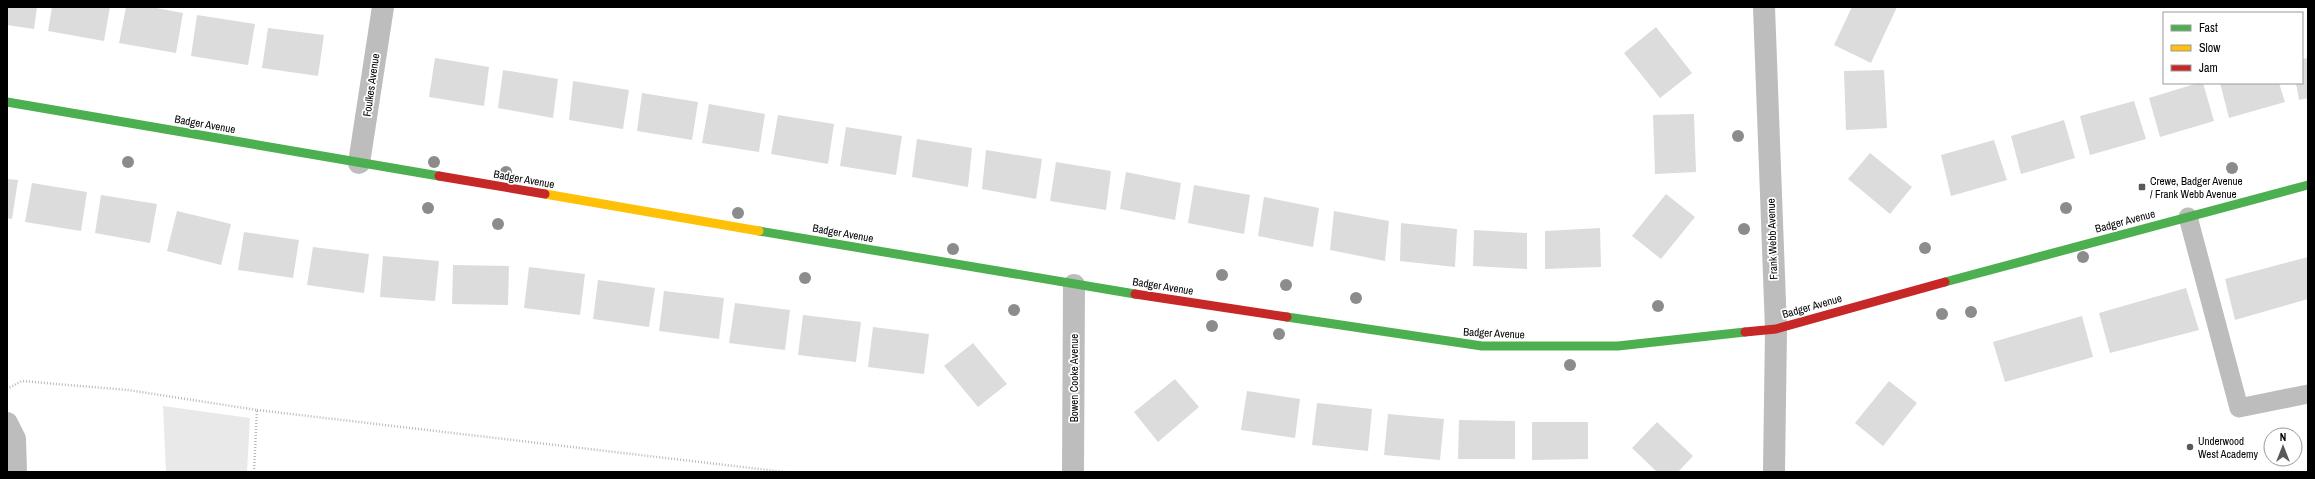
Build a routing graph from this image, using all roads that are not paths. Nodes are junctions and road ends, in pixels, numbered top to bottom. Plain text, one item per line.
1 (382, 7) edge
2 (1764, 7) edge
3 (7, 102) edge
4 (359, 163) junction
5 (2308, 185) edge
6 (2188, 217) junction
7 (1074, 285) junction
8 (1776, 329) junction
9 (2308, 394) edge
10 (7, 423) edge
11 (16, 472) edge
12 (1073, 472) edge
13 (1774, 472) edge

1 - 4 street, Foulkes Avenue
2 - 8 street, Frank Webb Avenue
3 - 4 street, Badger Avenue
4 - 7 street, Badger Avenue
5 - 6 street, Badger Avenue
6 - 8 street, Badger Avenue
6 - 9 lane
7 - 8 street, Badger Avenue
7 - 12 street, Bowen Cooke Avenue
8 - 13 street, Frank Webb Avenue
10 - 11 street

